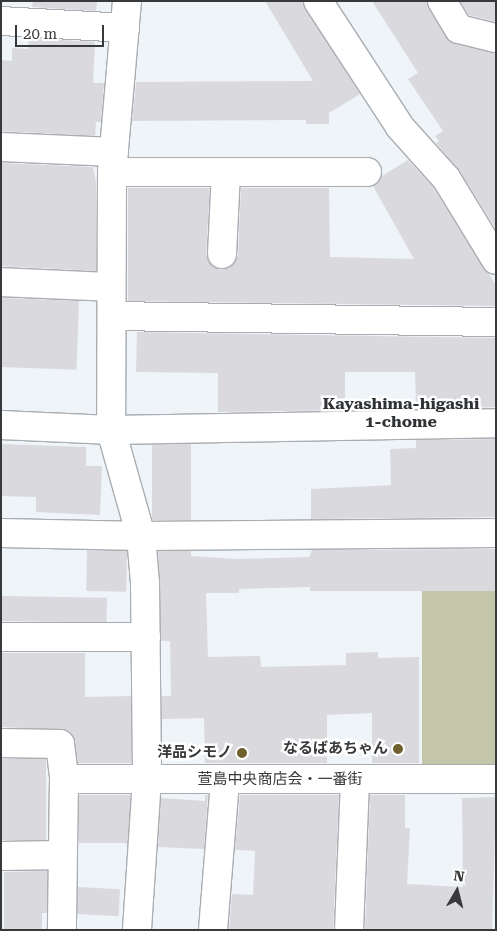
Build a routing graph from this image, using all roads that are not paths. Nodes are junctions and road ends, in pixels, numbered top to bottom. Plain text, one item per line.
1 (127, 1) edge
2 (318, 1) edge
3 (442, 1) edge
4 (1, 21) edge
5 (125, 28) junction
6 (496, 38) edge
7 (1, 147) edge
8 (113, 162) junction
9 (226, 172) junction
10 (367, 172) dead end
11 (222, 254) dead end
12 (496, 260) edge
13 (1, 282) edge
14 (111, 287) junction
15 (112, 316) junction
16 (496, 322) edge
17 (496, 423) edge
18 (1, 425) edge
19 (111, 430) junction
20 (1, 533) edge
21 (496, 533) edge
22 (141, 536) junction
23 (1, 637) edge
24 (146, 637) junction
25 (1, 743) edge
26 (64, 779) junction
27 (496, 779) edge
28 (147, 780) junction
29 (225, 780) junction
30 (355, 781) junction
31 (62, 855) junction
32 (1, 856) edge
33 (62, 930) edge
34 (137, 930) edge
35 (213, 930) edge
36 (349, 930) edge

1 - 5 street
2 - 12 street
3 - 6 street
4 - 5 street
5 - 8 street
7 - 8 street
8 - 9 street
8 - 14 street
9 - 10 street
9 - 11 street
13 - 14 street
14 - 15 street
15 - 16 street
15 - 19 street
17 - 19 street
18 - 19 street
19 - 22 street
20 - 22 street
21 - 22 street
22 - 24 street
23 - 24 street
24 - 28 street
25 - 26 street
26 - 28 street, 萱島中央商店会・一番街
26 - 31 street
27 - 30 street, 萱島中央商店会・一番街
28 - 29 street, 萱島中央商店会・一番街
28 - 34 street
29 - 30 street, 萱島中央商店会・一番街
29 - 35 street
30 - 36 street
31 - 32 street
31 - 33 street

